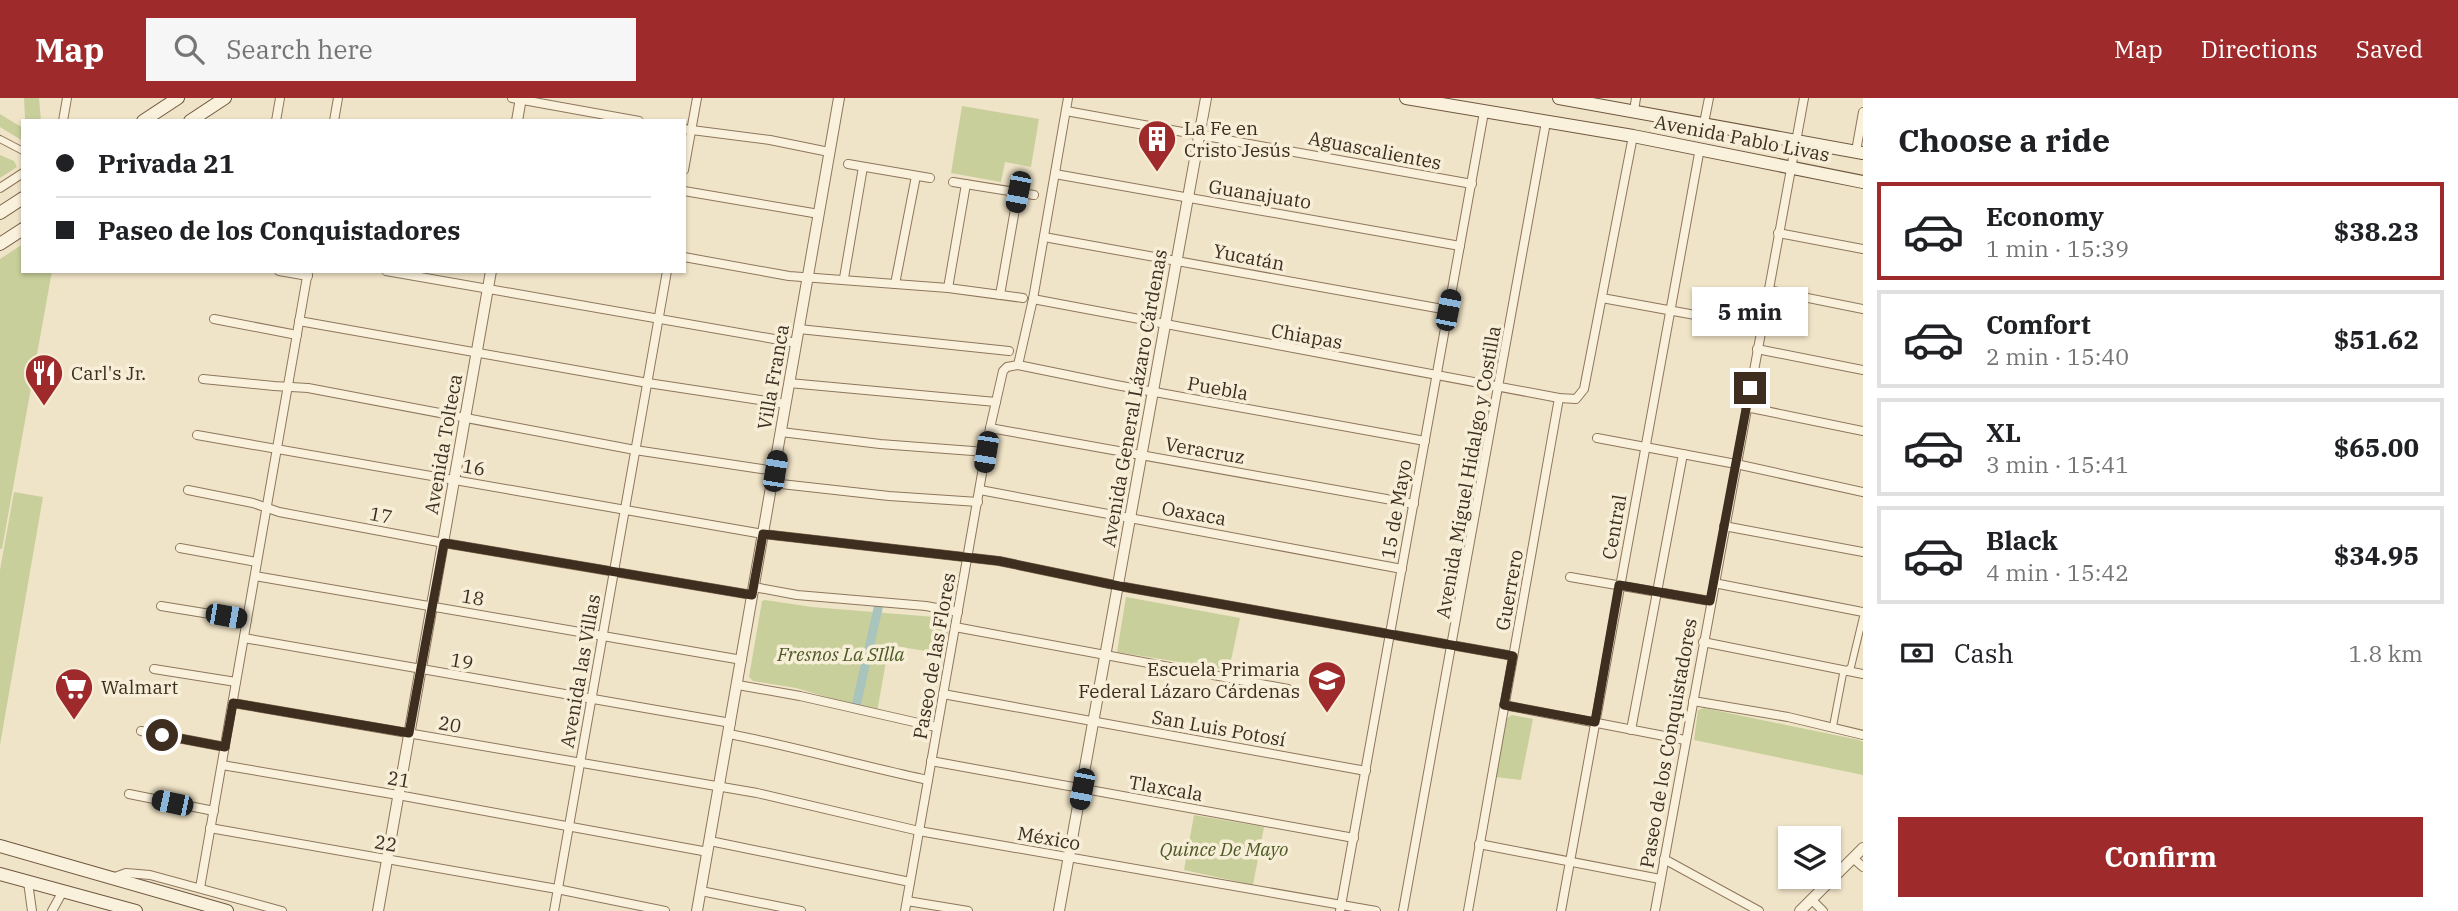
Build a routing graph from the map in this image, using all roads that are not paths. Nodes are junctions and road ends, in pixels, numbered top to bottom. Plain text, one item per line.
1 (67, 98) edge
2 (178, 98) edge
3 (225, 98) edge
4 (280, 98) edge
5 (338, 98) edge
6 (697, 98) edge
7 (839, 98) edge
8 (1068, 98) edge
9 (1206, 98) edge
10 (1406, 98) edge
11 (1559, 98) edge
12 (1709, 98) edge
13 (1804, 98) edge
14 (518, 99) edge
15 (1635, 104) edge
16 (1066, 111) junction
17 (1484, 111) junction
18 (1863, 112) edge
19 (156, 116) edge
20 (63, 119) edge
21 (193, 119) edge
22 (276, 119) edge
23 (334, 119) edge
24 (517, 119) edge
25 (628, 119) edge
26 (1546, 122) junction
27 (1704, 124) junction
28 (688, 130) edge
29 (1201, 135) junction
30 (1633, 136) junction
31 (0, 139) edge
32 (1795, 140) junction
33 (1700, 148) junction
34 (21, 150) edge
35 (686, 150) edge
36 (829, 152) junction
37 (1860, 152) edge
38 (848, 164) dead end
39 (863, 167) junction
40 (1790, 168) junction
41 (21, 174) edge
42 (1055, 174) junction
43 (916, 176) junction
44 (930, 178) dead end
45 (953, 182) dead end
46 (1863, 182) edge
47 (966, 184) junction
48 (1472, 184) junction
49 (0, 188) edge
50 (686, 191) edge
51 (1018, 192) junction
52 (1034, 195) dead end
53 (21, 199) edge
54 (1188, 199) junction
55 (0, 213) edge
56 (819, 214) junction
57 (21, 230) edge
58 (1778, 233) junction
59 (1044, 237) junction
60 (0, 244) edge
61 (1460, 246) junction
62 (1863, 249) edge
63 (686, 257) edge
64 (1177, 260) junction
65 (397, 273) edge
66 (491, 273) edge
67 (667, 273) edge
68 (308, 274) edge
69 (807, 278) junction
70 (844, 278) junction
71 (895, 284) junction
72 (948, 288) junction
73 (488, 289) junction
74 (1768, 290) junction
75 (1000, 295) junction
76 (1602, 298) junction
77 (1028, 299) junction
78 (1863, 309) edge
79 (1448, 310) junction
80 (1669, 311) junction
81 (214, 319) dead end
82 (658, 319) junction
83 (299, 321) junction
84 (1165, 326) junction
85 (1761, 327) junction
86 (799, 329) junction
87 (297, 335) junction
88 (797, 343) junction
89 (1757, 349) junction
90 (1009, 351) dead end
91 (476, 352) junction
92 (1018, 365) junction
93 (1007, 367) joint
94 (1863, 370) edge
95 (1437, 376) junction
96 (203, 379) dead end
97 (648, 383) junction
98 (789, 383) junction
99 (288, 387) junction
100 (1499, 387) junction
101 (1153, 392) junction
102 (1559, 398) junction
103 (996, 402) junction
104 (786, 404) junction
105 (1746, 407) junction
106 (465, 416) junction
107 (990, 428) junction
108 (1863, 431) edge
109 (781, 432) junction
110 (197, 435) dead end
111 (1597, 438) dead end
112 (1424, 441) junction
113 (1644, 446) junction
114 (277, 448) junction
115 (635, 450) junction
116 (986, 452) junction
117 (1683, 454) junction
118 (1141, 455) junction
119 (1736, 464) junction
120 (775, 471) junction
121 (455, 480) junction
122 (772, 483) junction
123 (188, 490) dead end
124 (980, 490) junction
125 (1863, 492) edge
126 (978, 502) junction
127 (1413, 504) junction
128 (267, 508) junction
129 (624, 509) junction
130 (1130, 518) junction
131 (1724, 526) junction
132 (763, 534) junction
133 (444, 543) junction
134 (180, 548) dead end
135 (1863, 552) edge
136 (968, 555) junction
137 (257, 562) junction
138 (1402, 569) junction
139 (613, 573) junction
140 (255, 576) junction
141 (1570, 578) dead end
142 (1714, 583) junction
143 (1619, 585) junction
144 (1119, 586) junction
145 (753, 591) junction
146 (1657, 592) junction
147 (1710, 601) junction
148 (161, 606) dead end
149 (433, 607) junction
150 (958, 612) junction
151 (1863, 615) edge
152 (247, 620) junction
153 (956, 627) junction
154 (603, 635) junction
155 (1390, 635) junction
156 (244, 638) junction
157 (1703, 642) junction
158 (1452, 646) junction
159 (1105, 655) junction
160 (1513, 656) junction
161 (742, 660) junction
162 (154, 669) dead end
163 (421, 670) junction
164 (1848, 670) junction
165 (1863, 674) edge
166 (236, 682) junction
167 (738, 685) junction
168 (1288, 689) dead end
169 (943, 694) junction
170 (591, 699) junction
171 (1693, 701) junction
172 (233, 703) junction
173 (1504, 705) junction
174 (1094, 722) junction
175 (1595, 722) junction
176 (1833, 726) junction
177 (936, 727) junction
178 (730, 728) junction
179 (1631, 730) junction
180 (141, 731) dead end
181 (409, 733) junction
182 (1863, 734) edge
183 (1685, 740) junction
184 (225, 747) junction
185 (931, 761) junction
186 (580, 763) junction
187 (222, 765) junction
188 (1366, 771) junction
189 (928, 780) junction
190 (719, 787) junction
191 (1082, 789) junction
192 (129, 794) dead end
193 (398, 795) junction
194 (214, 811) junction
195 (210, 828) junction
196 (569, 828) junction
197 (919, 831) junction
198 (1354, 838) junction
199 (1479, 844) junction
200 (0, 846) edge
201 (709, 847) junction
202 (1863, 848) edge
203 (1069, 858) junction
204 (1853, 858) junction
205 (387, 859) junction
206 (1664, 859) junction
207 (1570, 862) junction
208 (1863, 867) edge
209 (0, 874) edge
210 (112, 878) junction
211 (1660, 879) junction
212 (28, 882) junction
213 (909, 882) junction
214 (200, 888) junction
215 (557, 889) junction
216 (63, 891) junction
217 (701, 891) junction
218 (1812, 900) junction
219 (907, 901) junction
220 (1341, 908) edge
221 (122, 909) edge
222 (32, 911) edge
223 (52, 911) edge
224 (136, 911) edge
225 (227, 911) edge
226 (282, 911) edge
227 (378, 911) edge
228 (554, 911) edge
229 (665, 911) edge
230 (697, 911) edge
231 (801, 911) edge
232 (905, 911) edge
233 (968, 911) edge
234 (1059, 911) edge
235 (1376, 911) edge
236 (1403, 911) edge
237 (1468, 911) edge
238 (1561, 911) edge
239 (1655, 911) edge
240 (1759, 911) edge
241 (1800, 911) edge
242 (1823, 911) edge

1 - 20 street
2 - 19 main road
3 - 21 main road
4 - 22 street
5 - 23 street
6 - 28 street
7 - 36 street, Villa Franca
8 - 16 street
9 - 29 street, Avenida General Lázaro Cárdenas
10 - 17 main road, Avenida Pablo Livas
11 - 15 main road, Avenida Pablo Livas
12 - 27 street
13 - 32 street, Paseo de los Conquistadores
14 - 24 street
14 - 25 street
15 - 27 main road, Avenida Pablo Livas
16 - 29 street, Aguascalientes
16 - 42 street
17 - 26 main road, Avenida Pablo Livas
17 - 48 street, 15 de Mayo
18 - 37 street
26 - 30 main road, Avenida Pablo Livas
26 - 100 street, Avenida Miguel Hidalgo y Costilla
27 - 32 main road, Avenida Pablo Livas
28 - 35 street
28 - 36 street
29 - 48 street, Aguascalientes
29 - 54 street, Avenida General Lázaro Cárdenas
30 - 33 main road, Avenida Pablo Livas
30 - 76 street
31 - 34 street
32 - 37 main road, Avenida Pablo Livas
32 - 40 street, Paseo de los Conquistadores
33 - 40 main road, Avenida Pablo Livas
33 - 80 street, Central
36 - 56 street, Villa Franca
38 - 39 street
39 - 43 street
39 - 70 street
40 - 46 main road, Avenida Pablo Livas
40 - 58 street, Paseo de los Conquistadores
41 - 49 street
42 - 54 street, Guanajuato
42 - 59 street
43 - 44 street
43 - 71 street
45 - 47 street
47 - 51 street
47 - 72 street
48 - 61 street, 15 de Mayo
50 - 56 street
51 - 52 street
51 - 75 street
53 - 55 main road
54 - 61 street, Guanajuato
54 - 64 street, Avenida General Lázaro Cárdenas
56 - 69 street, Villa Franca
57 - 60 main road
58 - 62 street
58 - 74 street, Paseo de los Conquistadores
59 - 64 street, Yucatán
59 - 77 street
61 - 79 street, 15 de Mayo
63 - 69 street, Chiapas
64 - 79 street, Yucatán
64 - 84 street, Avenida General Lázaro Cárdenas
65 - 73 street
66 - 73 street, Avenida Tolteca
67 - 82 street, Avenida las Villas
68 - 83 street
69 - 70 street, Chiapas
69 - 86 street, Villa Franca
70 - 71 street, Chiapas
71 - 72 street, Chiapas
72 - 75 street, Chiapas
73 - 82 street
73 - 91 street, Avenida Tolteca
74 - 78 street
74 - 85 street, Paseo de los Conquistadores
75 - 77 street, Chiapas
76 - 80 street
76 - 102 street, Chiapas
77 - 84 street, Chiapas
77 - 92 street
79 - 95 street, 15 de Mayo
80 - 85 street
80 - 113 street, Central
81 - 87 street
82 - 88 street
82 - 97 street, Avenida las Villas
83 - 87 street
83 - 91 street
84 - 95 street, Chiapas
84 - 101 street, Avenida General Lázaro Cárdenas
85 - 89 street, Paseo de los Conquistadores
86 - 88 street, Villa Franca
86 - 90 street
87 - 99 street
88 - 98 street, Villa Franca
89 - 94 street
89 - 105 street, Paseo de los Conquistadores
91 - 97 street
91 - 106 street, Avenida Tolteca
92 - 93 street, Puebla
92 - 101 street, Puebla
93 - 103 street, Paseo de las Flores
95 - 100 street, Chiapas
95 - 112 street, 15 de Mayo
96 - 99 street
97 - 104 street
97 - 115 street, Avenida las Villas
98 - 103 street
98 - 104 street, Villa Franca
99 - 106 street
99 - 114 street
100 - 102 street, Chiapas
100 - 158 street, Avenida Miguel Hidalgo y Costilla
101 - 112 street, Puebla
101 - 118 street, Avenida General Lázaro Cárdenas
102 - 160 street, Guerrero
103 - 107 street, Paseo de las Flores
104 - 109 street, Villa Franca
105 - 108 street
105 - 119 street, Paseo de los Conquistadores
106 - 115 street
106 - 121 street, Avenida Tolteca
107 - 116 street, Paseo de las Flores
107 - 118 street, Veracruz
109 - 116 street
109 - 120 street, Villa Franca
110 - 114 street, 16
111 - 113 street
112 - 127 street, 15 de Mayo
113 - 117 street
113 - 143 street, Central
114 - 121 street, 16
114 - 128 street
115 - 120 street
115 - 129 street, Avenida las Villas
116 - 124 street, Paseo de las Flores
117 - 119 street
117 - 146 street
118 - 127 street, Veracruz
118 - 130 street, Avenida General Lázaro Cárdenas
119 - 125 street
119 - 131 street, Paseo de los Conquistadores
120 - 122 street, Villa Franca
121 - 129 street, 16
121 - 133 street, Avenida Tolteca
122 - 126 street
122 - 132 street, Villa Franca
123 - 128 street, 17
124 - 126 street, Paseo de las Flores
124 - 130 street, Oaxaca
126 - 136 street, Paseo de las Flores
127 - 138 street, 15 de Mayo
128 - 133 street, 17
128 - 137 street
129 - 132 street, 16
129 - 139 street, Avenida las Villas
130 - 138 street, Oaxaca
130 - 144 street, Avenida General Lázaro Cárdenas
131 - 135 street
131 - 142 street, Paseo de los Conquistadores
132 - 136 street, 16
132 - 145 street, Villa Franca
133 - 139 street, 17
133 - 149 street, Avenida Tolteca
134 - 137 street
136 - 144 street, 16
136 - 150 street, Paseo de las Flores
137 - 140 street
138 - 155 street, 15 de Mayo
139 - 145 street, 17
139 - 154 street, Avenida las Villas
140 - 149 street, 18
140 - 152 street
141 - 143 street
142 - 147 street, Paseo de los Conquistadores
142 - 151 street
143 - 146 street
143 - 175 street, Central
144 - 155 street, 16
144 - 159 street, Avenida General Lázaro Cárdenas
145 - 150 street, 17
145 - 161 street, Villa Franca
146 - 147 street
146 - 179 street
147 - 157 street, Paseo de los Conquistadores
148 - 152 street
149 - 154 street, 18
149 - 163 street, Avenida Tolteca
150 - 153 street, Paseo de las Flores
151 - 164 street
152 - 156 street
153 - 159 street
153 - 169 street, Paseo de las Flores
154 - 161 street, 18
154 - 170 street, Avenida las Villas
155 - 158 street, 16
155 - 188 street, 15 de Mayo
156 - 163 street, 19
156 - 166 street
157 - 164 street
157 - 171 street, Paseo de los Conquistadores
158 - 160 street, 16
158 - 236 street, Avenida Miguel Hidalgo y Costilla
159 - 168 street
159 - 174 street, Avenida General Lázaro Cárdenas
160 - 173 street, Guerrero
161 - 167 street, Villa Franca
162 - 166 street
163 - 170 street, 19
163 - 181 street, Avenida Tolteca
164 - 165 street
164 - 176 street
166 - 172 street
167 - 177 street
167 - 178 street, Villa Franca
169 - 174 street, San Luis Potosí
169 - 177 street, Paseo de las Flores
170 - 178 street, 19
170 - 186 street, Avenida las Villas
171 - 176 street
171 - 183 street, Paseo de los Conquistadores
172 - 181 street, 20
172 - 184 street
173 - 175 street
173 - 199 street, Guerrero
174 - 188 street, San Luis Potosí
174 - 191 street, Avenida General Lázaro Cárdenas
175 - 179 street
175 - 207 street, Central
176 - 182 street
177 - 185 street, Paseo de las Flores
178 - 189 street, 19
178 - 190 street, Villa Franca
179 - 183 street
180 - 184 street
181 - 186 street, 20
181 - 193 street, Avenida Tolteca
183 - 206 street, Paseo de los Conquistadores
184 - 187 street
185 - 189 street, Paseo de las Flores
185 - 191 street, Tlaxcala
186 - 190 street, 20
186 - 196 street, Avenida las Villas
187 - 193 street, 21
187 - 194 street
188 - 198 street, 15 de Mayo
189 - 197 street, Paseo de las Flores
190 - 197 street, México
190 - 201 street, Villa Franca
191 - 198 street, Tlaxcala
191 - 203 street, Avenida General Lázaro Cárdenas
192 - 194 street
193 - 196 street, 21
193 - 205 street, Avenida Tolteca
194 - 195 street
195 - 205 street, 22
195 - 214 street
196 - 201 street, 21
196 - 215 street, Avenida las Villas
197 - 203 street, México
197 - 213 street, Paseo de las Flores
198 - 220 street, 15 de Mayo
199 - 207 street
199 - 237 street, Guerrero
200 - 210 main road
201 - 213 street, 21
201 - 217 street, Villa Franca
202 - 204 street
203 - 220 street, México
203 - 234 street, Avenida General Lázaro Cárdenas
204 - 208 street
204 - 218 street
205 - 215 street, 22
205 - 227 street, Avenida Tolteca
206 - 211 street, Paseo de los Conquistadores
206 - 240 street
207 - 211 street
207 - 238 street, Central
209 - 212 main road
210 - 214 street
210 - 225 main road
211 - 239 street, Paseo de los Conquistadores
212 - 216 main road
212 - 222 street
213 - 219 street, Paseo de las Flores
214 - 226 street
215 - 228 street, Avenida las Villas
215 - 229 street, 22
216 - 221 main road
216 - 223 street
217 - 230 street, Villa Franca
217 - 231 street
218 - 241 street
218 - 242 street
219 - 232 street, Paseo de las Flores
219 - 233 street
220 - 235 street, México
221 - 224 main road

